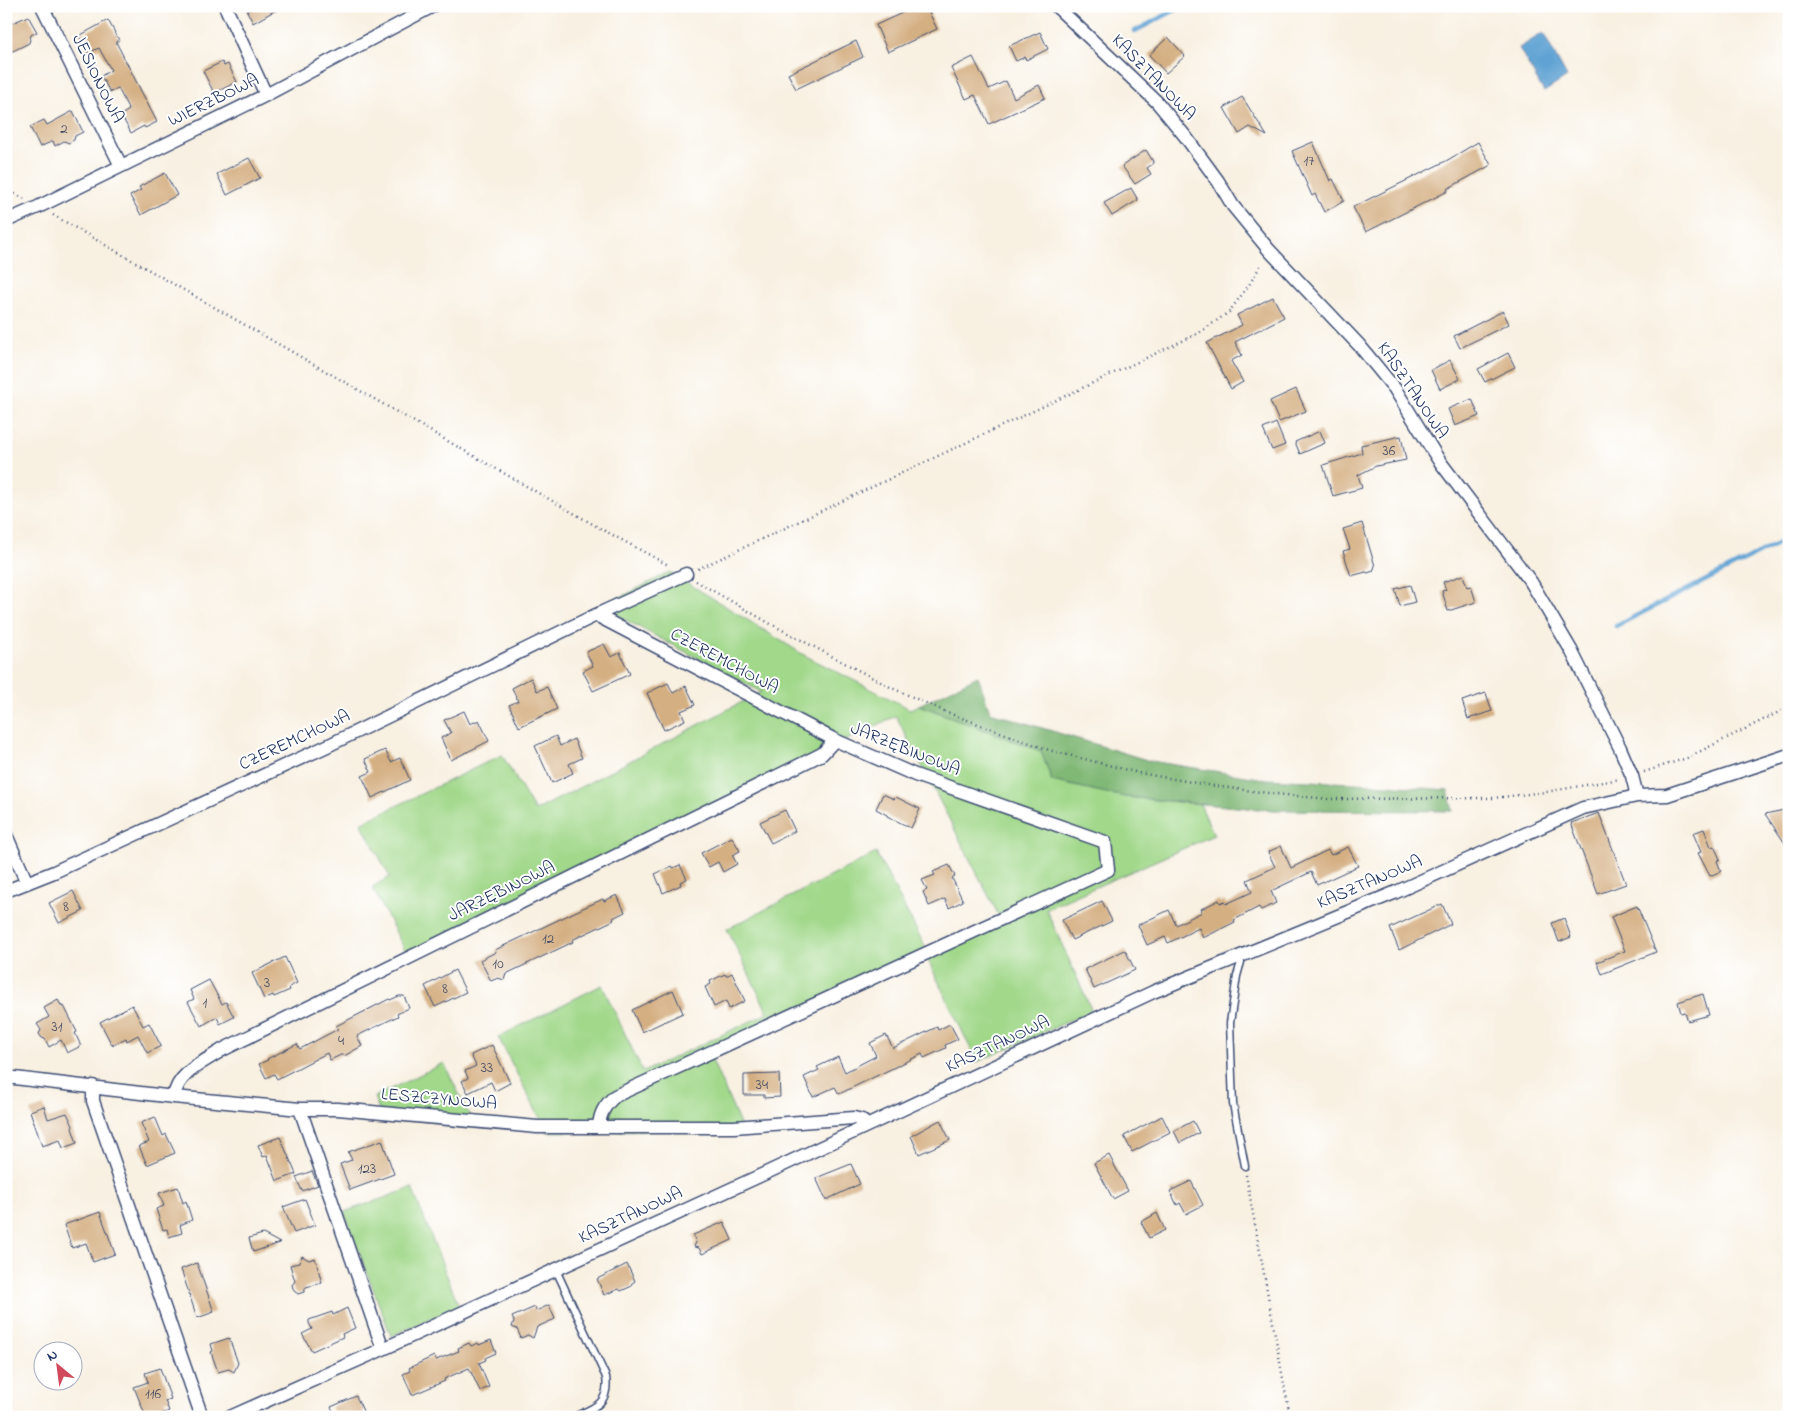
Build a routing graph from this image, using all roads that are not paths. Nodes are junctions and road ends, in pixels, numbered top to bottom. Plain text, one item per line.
1 (42, 6) edge
2 (225, 6) edge
3 (433, 6) edge
4 (1056, 6) edge
5 (413, 11) edge
6 (266, 95) junction
7 (121, 166) junction
8 (6, 220) edge
9 (686, 574) road end
10 (596, 615) junction
11 (835, 740) junction
12 (1789, 755) edge
13 (1637, 796) junction
14 (6, 835) edge
15 (27, 883) junction
16 (6, 891) edge
17 (1240, 956) junction
18 (6, 1077) edge
19 (94, 1086) junction
20 (174, 1097) junction
21 (300, 1109) junction
22 (600, 1126) junction
23 (865, 1126) junction
24 (1245, 1166) road end
25 (556, 1270) junction
26 (383, 1349) junction
27 (202, 1417) edge
28 (230, 1417) edge
29 (573, 1417) edge

1 - 7 street, JESIONOWA
2 - 6 street
3 - 5 street, WIERZBOWA
4 - 13 street, KASZTANOWA
5 - 6 street, WIERZBOWA
6 - 7 street, WIERZBOWA
7 - 8 street, WIERZBOWA
9 - 10 street, CZEREMCHOWA
10 - 11 street, CZEREMCHOWA
10 - 15 street, CZEREMCHOWA
11 - 20 street, JARZĘBINOWA
11 - 22 street, JARZĘBINOWA
12 - 13 street, KASZTANOWA
13 - 17 street, KASZTANOWA
14 - 15 street
15 - 16 street, CZEREMCHOWA
17 - 23 street, KASZTANOWA
17 - 24 lane
18 - 19 street, LESZCZYNOWA
19 - 20 street, LESZCZYNOWA
19 - 27 street
20 - 21 street, LESZCZYNOWA
21 - 22 street, LESZCZYNOWA
21 - 26 street
22 - 23 street, LESZCZYNOWA
23 - 25 street, KASZTANOWA
25 - 26 street, KASZTANOWA
25 - 29 lane
26 - 28 street, KASZTANOWA

